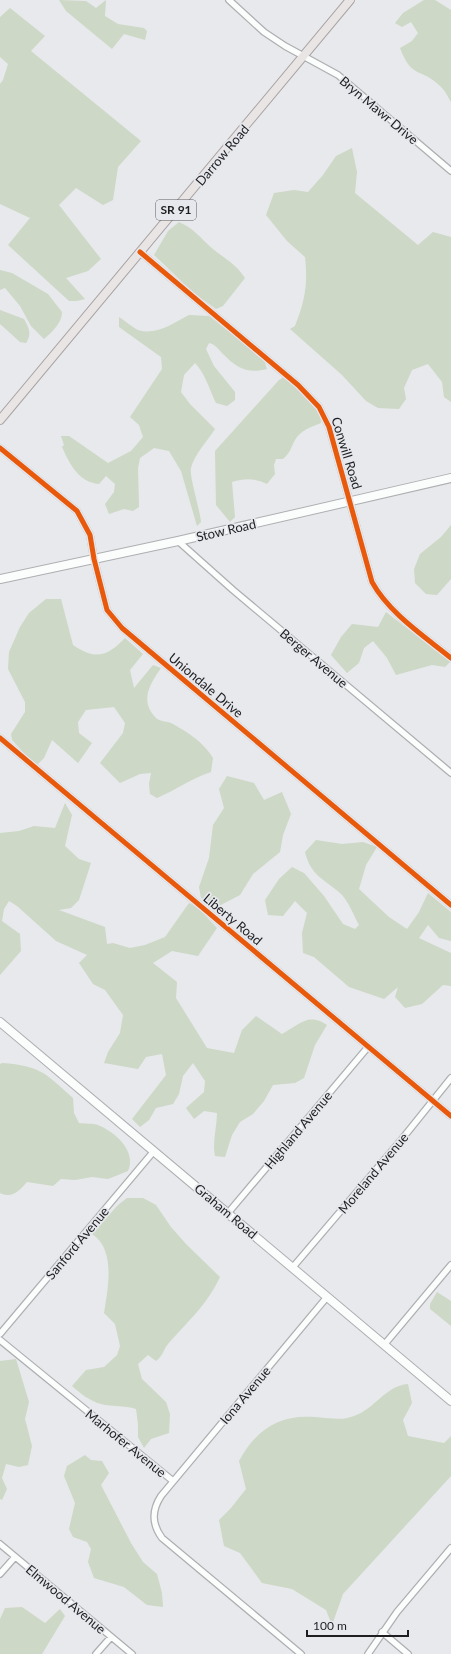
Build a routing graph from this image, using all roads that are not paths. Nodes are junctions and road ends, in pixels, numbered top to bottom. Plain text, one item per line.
1 (229, 0) edge
2 (350, 0) edge
3 (304, 55) junction
4 (451, 171) edge
5 (140, 252) junction
6 (0, 420) edge
7 (0, 448) edge
8 (451, 478) edge
9 (350, 502) junction
10 (178, 541) junction
11 (94, 559) junction
12 (0, 579) edge
13 (451, 658) edge
14 (0, 738) edge
15 (451, 773) edge
16 (451, 905) edge
17 (0, 1022) edge
18 (368, 1047) junction
19 (451, 1078) edge
20 (432, 1101) junction
21 (451, 1116) edge
22 (154, 1151) junction
23 (228, 1213) junction
24 (451, 1266) edge
25 (293, 1267) junction
26 (327, 1297) junction
27 (0, 1334) edge
28 (0, 1340) edge
29 (384, 1345) junction
30 (451, 1401) edge
31 (173, 1480) junction
32 (0, 1544) edge
33 (451, 1548) edge
34 (15, 1557) junction
35 (0, 1574) edge
36 (382, 1632) junction
37 (111, 1637) junction
38 (96, 1654) edge
39 (132, 1654) edge
40 (300, 1654) edge
41 (368, 1654) edge
42 (408, 1654) edge

1 - 3 street, Bryn Mawr Drive
2 - 3 main road, Darrow Road / SR 91
3 - 4 street, Bryn Mawr Drive
3 - 5 main road, Darrow Road / SR 91
5 - 6 main road, Darrow Road / SR 91
5 - 9 street, Conwill Road
7 - 11 street, Uniondale Drive
8 - 9 main road, Stow Road
9 - 10 main road, Stow Road
9 - 13 street, Conwill Road
10 - 11 main road, Stow Road
10 - 15 street, Berger Avenue
11 - 12 main road, Stow Road
11 - 16 street, Uniondale Drive
14 - 18 street, Liberty Road
17 - 22 main road, Graham Road
18 - 20 street, Liberty Road
18 - 23 street, Highland Avenue
19 - 20 street, Moreland Avenue
20 - 21 street, Liberty Road
20 - 25 street, Moreland Avenue
22 - 23 main road, Graham Road
22 - 27 street, Sanford Avenue
23 - 25 main road, Graham Road
24 - 29 street
25 - 26 main road, Graham Road
26 - 29 main road, Graham Road
26 - 31 street, Iona Avenue
28 - 31 street, Marhofer Avenue
29 - 30 main road, Graham Road
31 - 40 street, Marhofer Avenue
32 - 34 street, Elmwood Avenue
33 - 36 street
34 - 35 street
34 - 37 street, Elmwood Avenue
36 - 41 street
36 - 42 street
37 - 38 street
37 - 39 street, Elmwood Avenue

